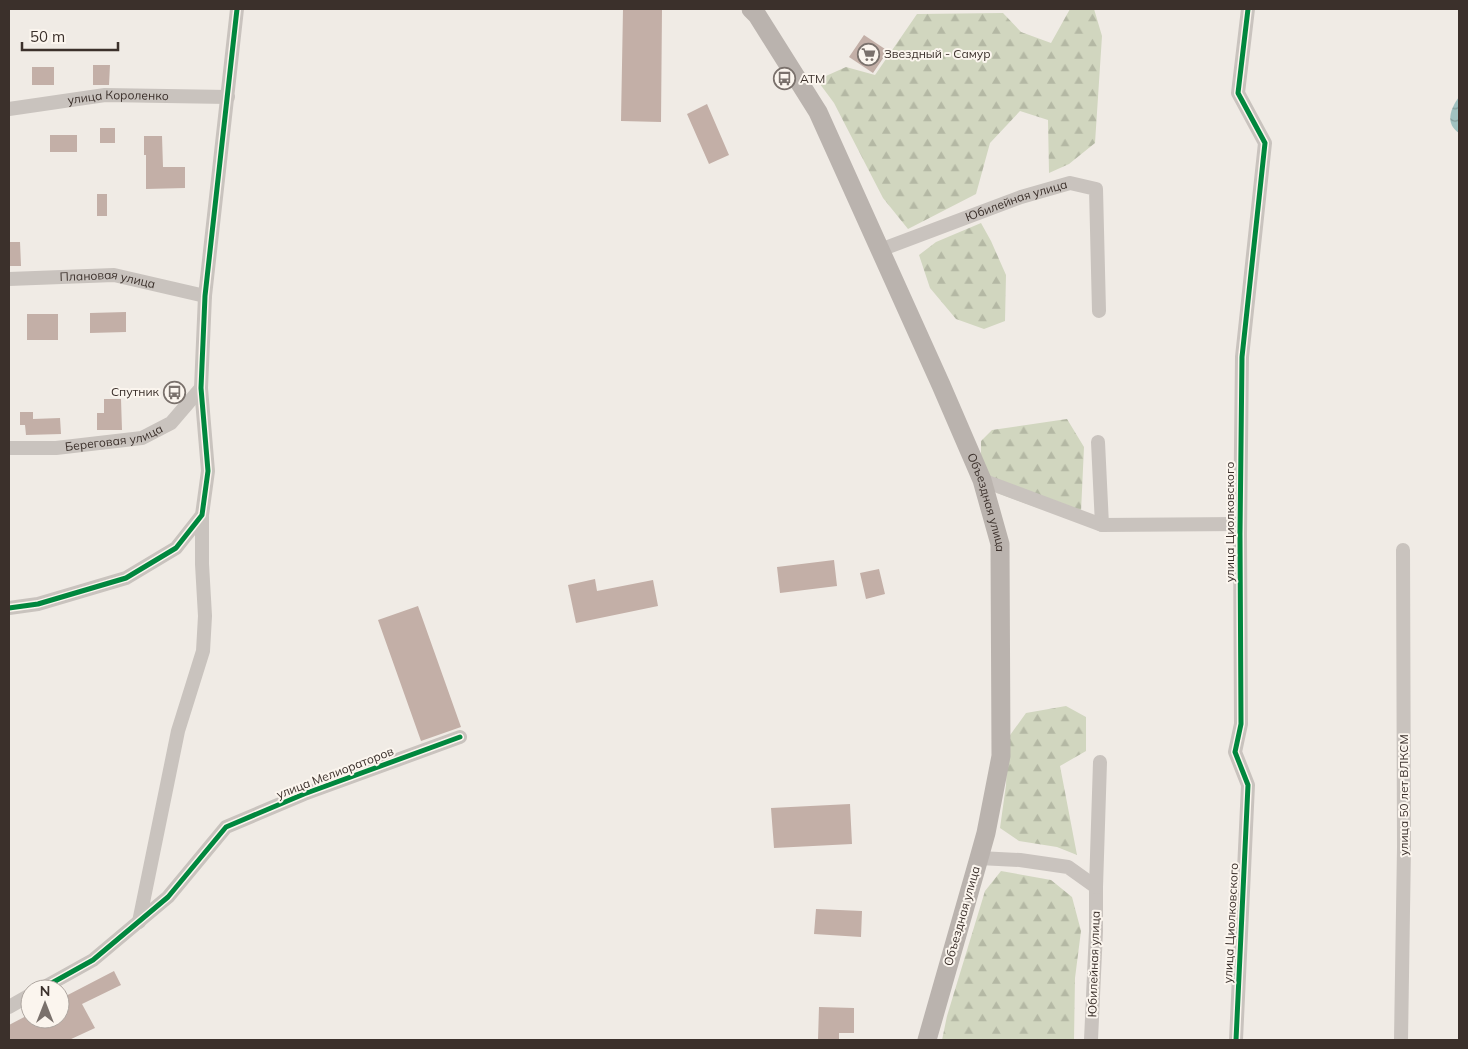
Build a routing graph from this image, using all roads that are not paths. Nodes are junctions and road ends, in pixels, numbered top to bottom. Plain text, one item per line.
1 (237, 9) edge
2 (1248, 9) edge
3 (758, 11) edge
4 (228, 97) junction
5 (9, 109) edge
6 (880, 250) junction
7 (9, 279) edge
8 (205, 296) junction
9 (1099, 311) dead end
10 (201, 388) junction
11 (1098, 442) dead end
12 (9, 448) edge
13 (982, 480) junction
14 (202, 516) junction
15 (1102, 524) junction
16 (1240, 524) junction
17 (1403, 550) dead end
18 (9, 608) edge
19 (460, 737) dead end
20 (1100, 762) dead end
21 (979, 858) junction
22 (1096, 887) junction
23 (139, 922) junction
24 (59, 979) edge
25 (20, 1001) edge
26 (9, 1007) edge
27 (927, 1040) edge
28 (1092, 1040) edge
29 (1236, 1040) edge
30 (1401, 1040) edge

1 - 4 street
2 - 16 street, улица Циолковского
3 - 6 main road, Объездная улица
4 - 5 street, улица Короленко
4 - 8 street
6 - 9 street, Юбилейная улица
6 - 13 main road, Объездная улица
7 - 8 street, Плановая улица
8 - 10 street
10 - 12 street, Береговая улица
10 - 14 street
11 - 15 street
13 - 15 street, улица Циолковского
13 - 21 main road, Объездная улица
14 - 18 street
14 - 23 street
15 - 16 street, улица Циолковского
16 - 29 street, улица Циолковского
17 - 30 street, улица 50 лет ВЛКСМ
19 - 23 street, улица Мелиораторов
20 - 22 street, Юбилейная улица
21 - 22 street
21 - 27 main road, Объездная улица
22 - 28 street, Юбилейная улица
23 - 24 street, улица Мелиораторов
25 - 26 street

